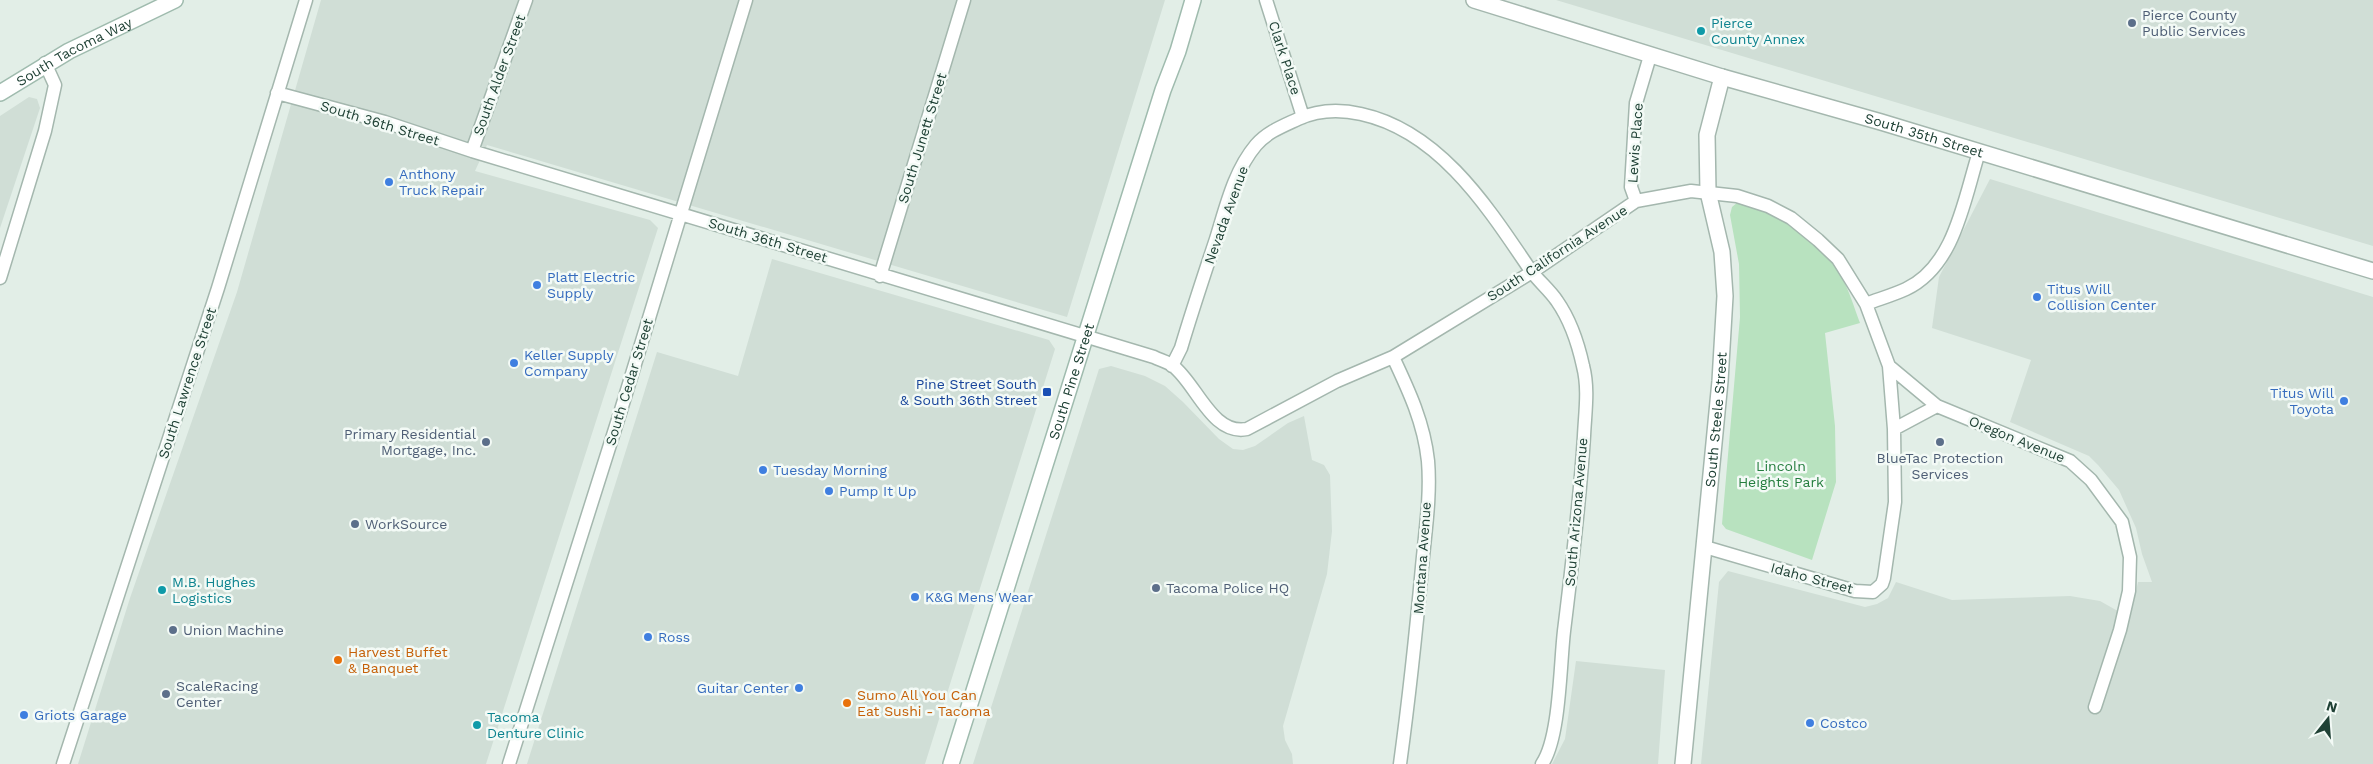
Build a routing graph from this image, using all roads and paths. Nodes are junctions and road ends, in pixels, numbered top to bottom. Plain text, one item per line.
1 (175, 0) edge
2 (306, 0) edge
3 (526, 0) edge
4 (746, 0) edge
5 (964, 0) edge
6 (1194, 0) edge
7 (1266, 0) edge
8 (1474, 0) edge
9 (1650, 56) junction
10 (46, 63) junction
11 (1722, 77) junction
12 (0, 93) edge
13 (277, 93) junction
14 (1303, 117) junction
15 (472, 151) junction
16 (1979, 152) junction
17 (1708, 192) junction
18 (1636, 201) junction
19 (680, 213) junction
20 (1532, 272) junction
21 (2373, 272) edge
22 (880, 276) junction
23 (0, 278) edge
24 (1866, 304) junction
25 (1085, 338) junction
26 (1393, 357) junction
27 (1172, 366) junction
28 (1889, 366) junction
29 (1937, 406) junction
30 (1894, 429) junction
31 (1233, 430) joint
32 (1705, 547) junction
33 (2095, 706) dead end
34 (63, 764) edge
35 (509, 764) edge
36 (951, 764) edge
37 (1400, 764) edge
38 (1542, 764) edge
39 (1683, 764) edge

1 - 10 street, South Tacoma Way
2 - 13 street, South Lawrence Street
3 - 15 street, South Alder Street
4 - 19 street, South Cedar Street
5 - 22 street, South Junett Street
6 - 25 street, South Pine Street
7 - 14 street, Clark Place
8 - 9 street, South 35th Street
9 - 11 street, South 35th Street
9 - 18 street, Lewis Place
10 - 12 street, South Tacoma Way
10 - 23 street
11 - 16 street, South 35th Street
11 - 17 street, South Steele Street
13 - 15 street, South 36th Street
13 - 34 street, South Lawrence Street
14 - 20 street, Nevada Avenue
14 - 27 street, Nevada Avenue
15 - 19 street, South 36th Street
16 - 21 street, South 35th Street
16 - 24 street
17 - 18 street, South California Avenue
17 - 24 street, South California Avenue
17 - 32 street, South Steele Street
18 - 20 street, South California Avenue
19 - 22 street, South 36th Street
19 - 35 street, South Cedar Street
20 - 26 street, South California Avenue
20 - 38 street, South Arizona Avenue
22 - 25 street, South 36th Street
24 - 28 street, Idaho Street
25 - 27 street, South 36th Street
25 - 36 street, South Pine Street
26 - 31 street, South California Avenue
26 - 37 street, Montana Avenue
27 - 31 street, South 36th Street
28 - 29 street, Oregon Avenue
28 - 30 street, Idaho Street
29 - 30 street
29 - 33 street, Oregon Avenue
30 - 32 street, Idaho Street
32 - 39 street, South Steele Street

